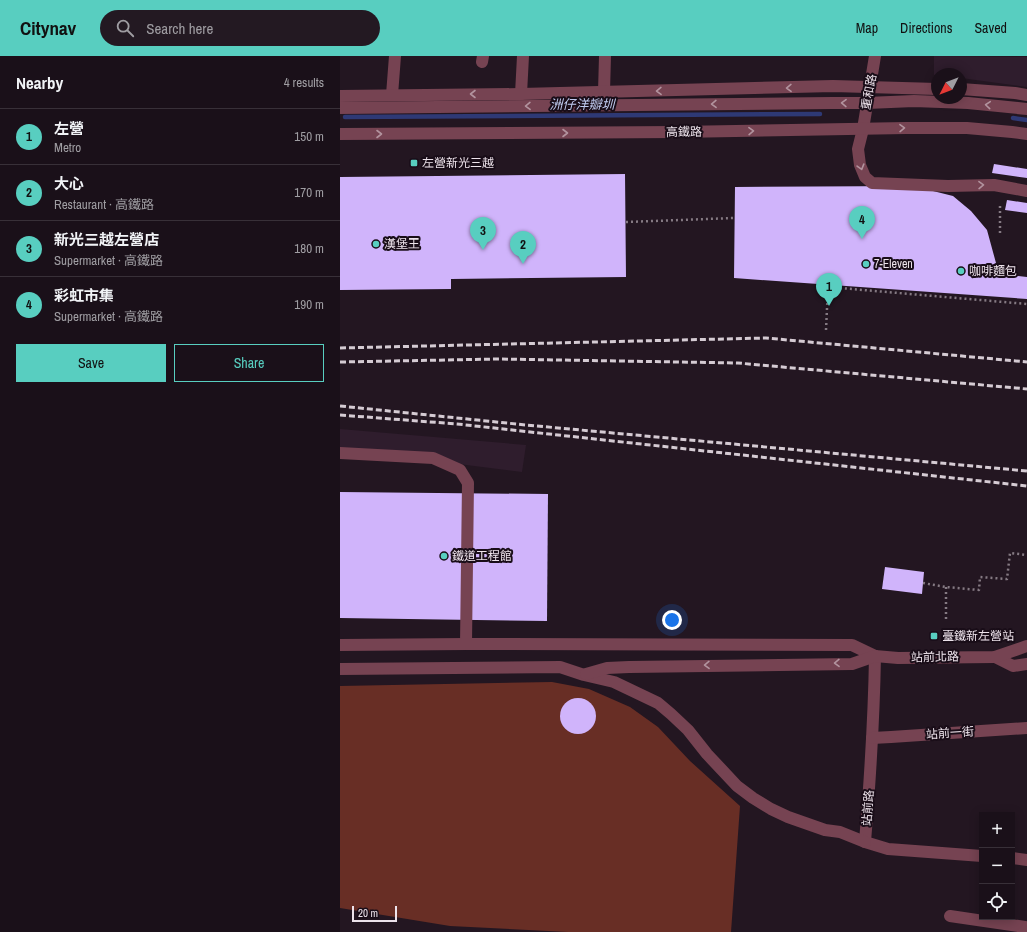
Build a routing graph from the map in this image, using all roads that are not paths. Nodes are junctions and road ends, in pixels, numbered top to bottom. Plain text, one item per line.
1 (395, 56) edge
2 (523, 56) edge
3 (605, 56) edge
4 (876, 56) edge
5 (870, 87) junction
6 (931, 89) edge
7 (967, 89) edge
8 (604, 92) junction
9 (521, 94) junction
10 (392, 95) junction
11 (1027, 95) edge
12 (340, 96) edge
13 (866, 103) junction
14 (340, 108) edge
15 (1027, 109) edge
16 (863, 129) junction
17 (340, 134) edge
18 (1027, 134) edge
19 (1027, 190) edge
20 (340, 453) edge
21 (466, 644) junction
22 (340, 645) edge
23 (1027, 646) edge
24 (874, 656) junction
25 (995, 657) junction
26 (1027, 664) edge
27 (340, 669) edge
28 (584, 675) junction
29 (1027, 728) edge
30 (872, 738) junction
31 (865, 842) junction
32 (979, 856) edge
33 (1015, 858) edge
34 (1027, 860) edge
35 (950, 916) dead end
36 (1027, 929) edge

1 - 10 street
2 - 9 street
3 - 8 street
4 - 5 street, 重和路
5 - 6 street
5 -> 8 street
5 - 13 street, 重和路
7 - 11 street
8 - 9 street
9 -> 10 street
10 - 12 street
13 -> 14 street
15 -> 13 street
13 - 16 street, 重和路
17 -> 16 street, 高鐵路
16 -> 18 street, 高鐵路
16 -> 19 street, 重和路
20 - 21 street
21 - 22 street
21 - 24 street
23 - 25 street, 站前北路
24 - 25 street, 站前北路
24 -> 28 street
24 - 30 street, 站前路
25 - 26 street, 站前北路
27 - 28 street
28 - 31 street
29 - 30 street, 站前一街
30 - 31 street, 站前路
31 - 32 street, 站前路
33 - 34 street
35 - 36 street

